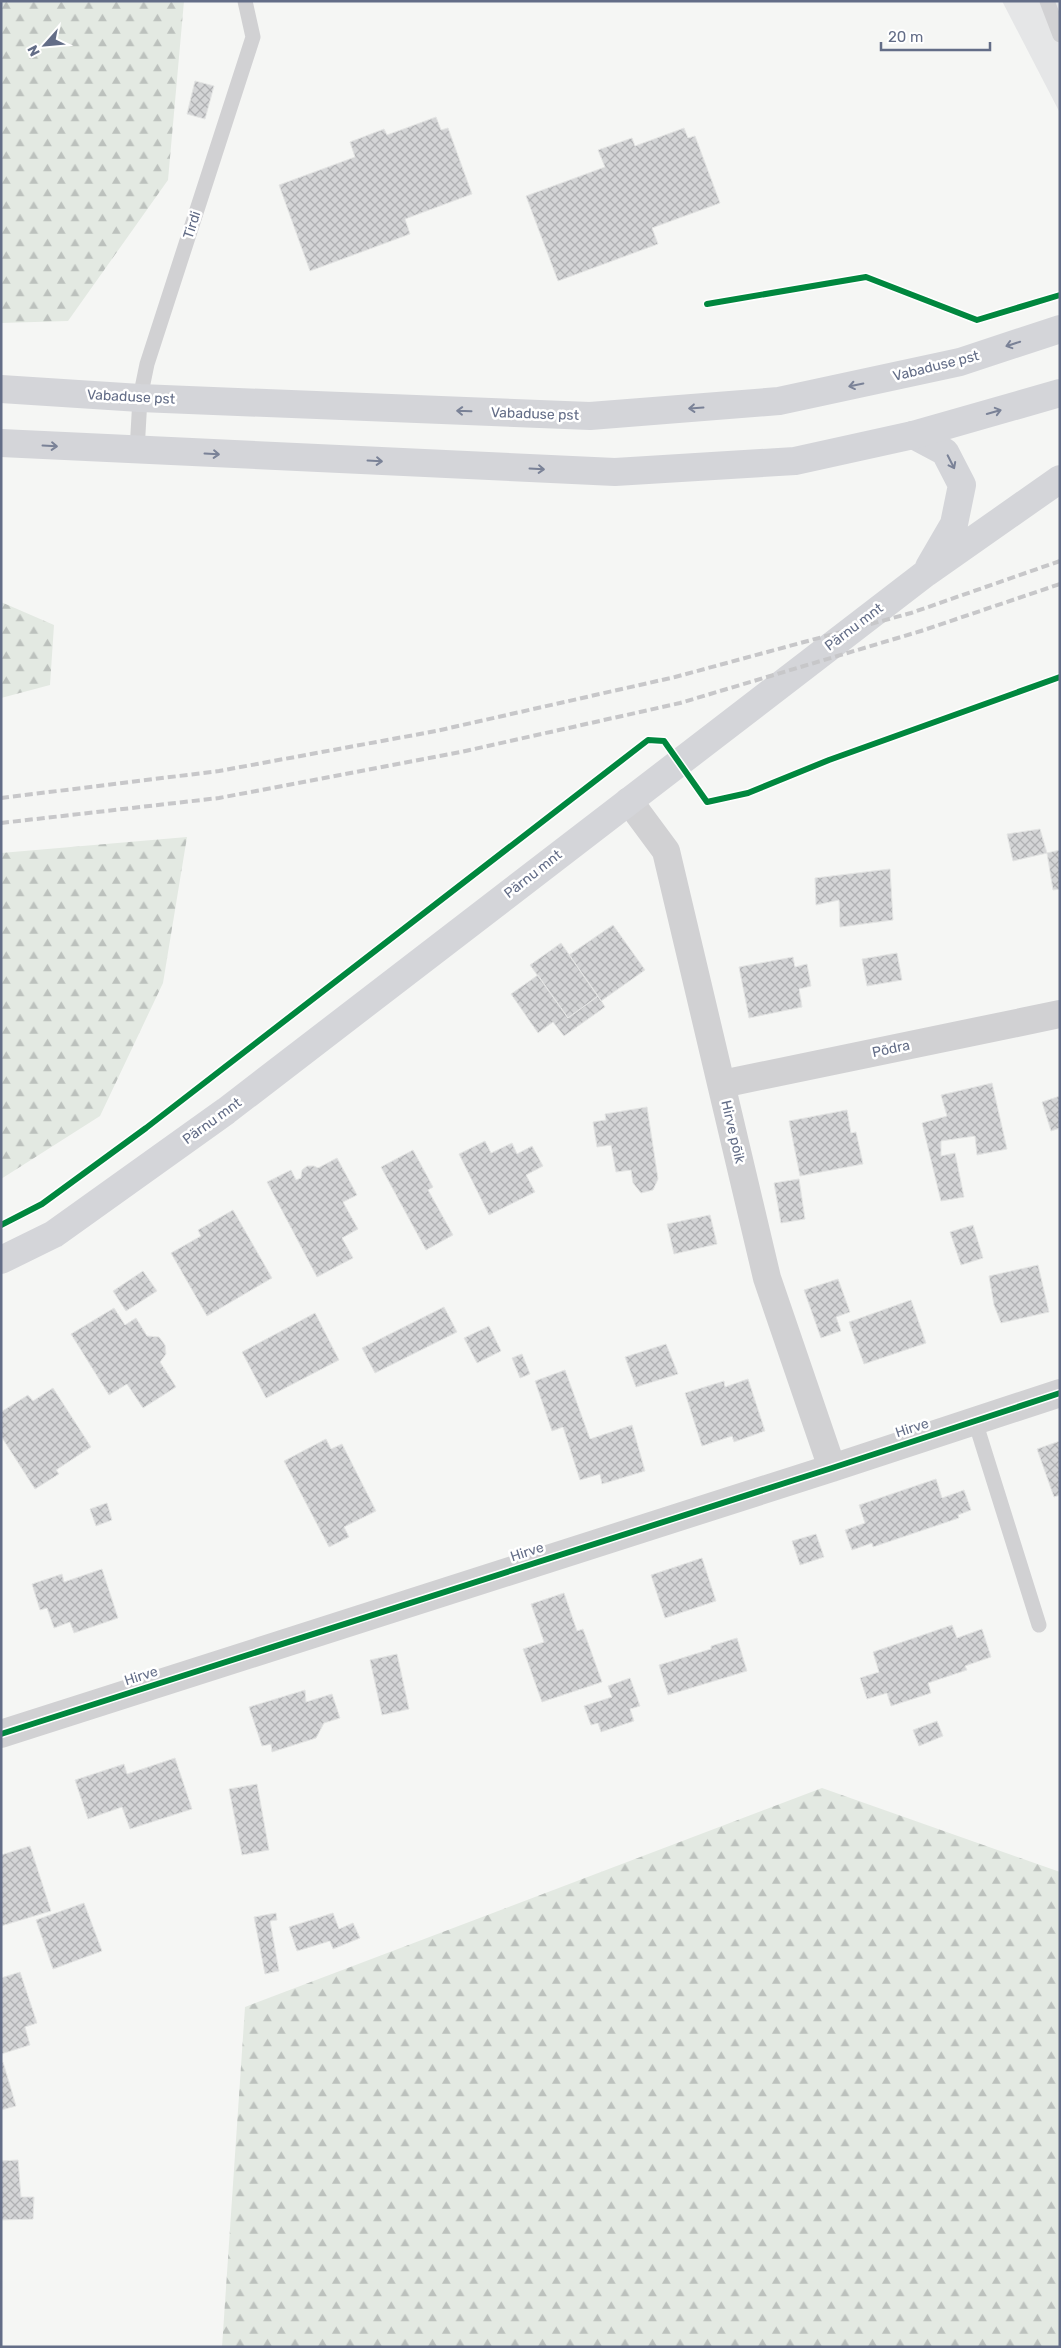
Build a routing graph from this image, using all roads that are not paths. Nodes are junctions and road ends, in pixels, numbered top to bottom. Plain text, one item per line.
1 (245, 1) edge
2 (1047, 1) edge
3 (1060, 35) edge
4 (1060, 329) edge
5 (1, 389) edge
6 (1060, 393) edge
7 (140, 398) junction
8 (913, 435) junction
9 (1, 443) edge
10 (137, 451) junction
11 (1060, 479) edge
12 (926, 573) junction
13 (629, 801) junction
14 (1060, 1014) edge
15 (722, 1084) junction
16 (1, 1260) edge
17 (1060, 1392) edge
18 (975, 1420) junction
19 (832, 1468) junction
20 (1039, 1625) dead end
21 (1, 1734) edge

1 - 7 lane, Tirdi
2 - 3 lane
4 -> 7 main road, Vabaduse pst
5 - 7 main road, Vabaduse pst
8 -> 6 main road
7 - 10 lane, Tirdi
10 -> 8 main road
8 -> 12 main road
9 -> 10 main road
11 - 12 main road, Pärnu mnt
12 - 13 main road, Pärnu mnt
13 - 15 street, Hirve põik
13 - 16 main road, Pärnu mnt
14 - 15 street, Põdra
15 - 19 street, Hirve põik
17 - 18 street, Hirve
18 - 19 street, Hirve
18 - 20 lane
19 - 21 street, Hirve

